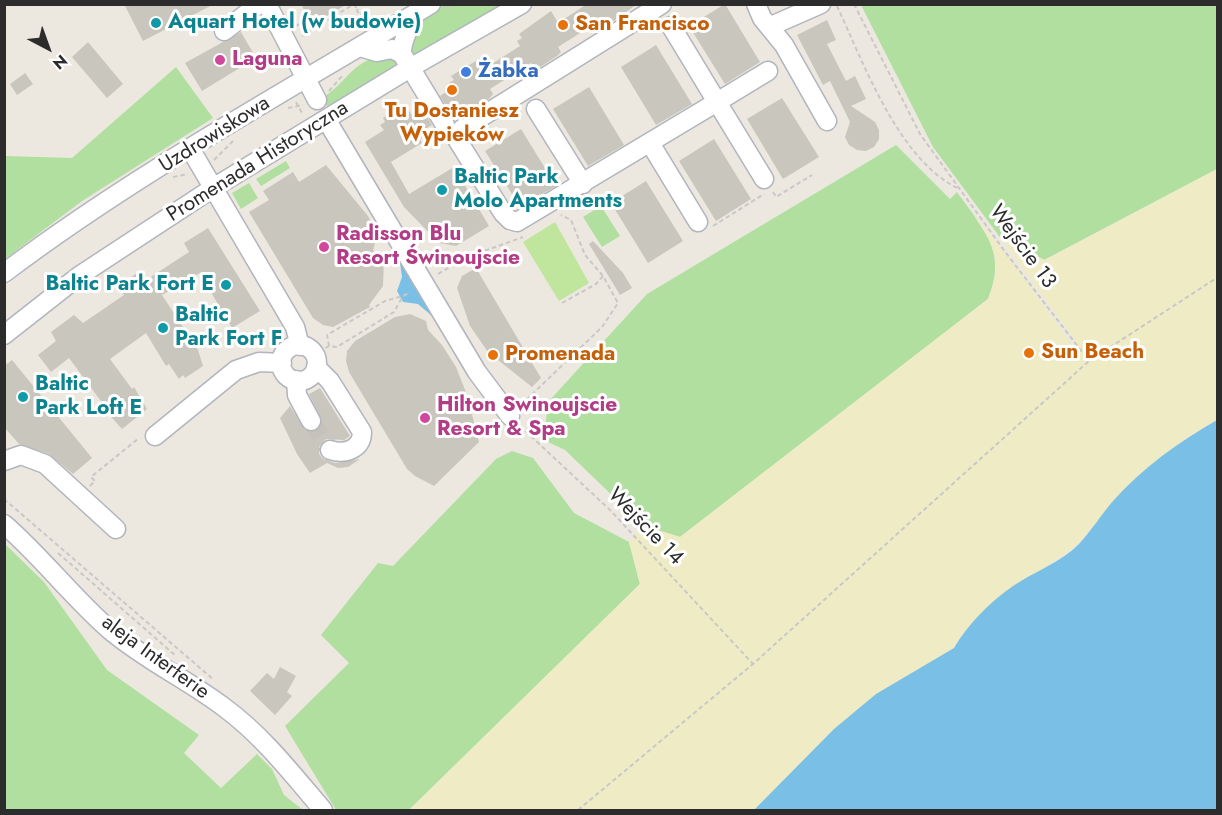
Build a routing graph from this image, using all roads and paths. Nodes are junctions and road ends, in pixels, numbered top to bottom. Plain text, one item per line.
1 (259, 4) edge
2 (267, 4) edge
3 (354, 4) edge
4 (431, 4) edge
5 (522, 4) edge
6 (663, 4) edge
7 (756, 4) edge
8 (821, 4) edge
9 (836, 4) edge
10 (854, 4) edge
11 (360, 15) junction
12 (412, 16) junction
13 (309, 21) dead end
14 (376, 25) dead end
15 (296, 26) dead end
16 (671, 26) dead end
17 (771, 26) junction
18 (224, 31) dead end
19 (307, 33) dead end
20 (361, 40) junction
21 (406, 61) junction
22 (768, 70) dead end
23 (306, 79) junction
24 (317, 100) dead end
25 (717, 102) junction
26 (536, 109) dead end
27 (326, 118) junction
28 (827, 121) dead end
29 (455, 132) junction
30 (650, 142) junction
31 (191, 150) junction
32 (812, 175) dead end
33 (764, 179) dead end
34 (582, 184) junction
35 (213, 188) junction
36 (960, 189) junction
37 (555, 218) dead end
38 (703, 225) joint
39 (527, 235) dead end
40 (4, 273) edge
41 (603, 276) junction
42 (1218, 277) edge
43 (422, 283) junction
44 (403, 296) junction
45 (562, 303) dead end
46 (4, 335) edge
47 (315, 353) junction
48 (1089, 361) junction
49 (282, 363) junction
50 (296, 380) junction
51 (526, 400) dead end
52 (510, 416) joint
53 (311, 421) tunnel mouth
54 (151, 434) joint
55 (330, 450) dead end
56 (4, 461) edge
57 (83, 492) dead end
58 (4, 499) edge
59 (4, 524) edge
60 (116, 529) dead end
61 (56, 552) dead end
62 (177, 657) dead end
63 (753, 664) junction
64 (218, 684) dead end
65 (323, 810) edge
66 (578, 810) edge

1 - 18 street
2 - 23 street
3 - 11 path, bridge
3 - 19 path
4 - 12 street, Uzdrowiskowa
5 - 21 street, Promenada Historyczna
6 - 29 street
7 - 17 street
8 - 17 street
9 - 36 path
10 - 36 path, Wejście 13
11 - 14 path
11 - 20 path
12 - 20 street, Uzdrowiskowa
12 - 21 street
13 - 15 path
16 - 25 street
17 - 28 street
20 - 21 street
20 - 23 street, Uzdrowiskowa
21 - 27 street, Promenada Historyczna
21 - 29 street
22 - 25 street
23 - 24 street
23 - 31 street, Uzdrowiskowa
25 - 30 street
25 - 33 street
26 - 34 street
27 - 35 street, Promenada Historyczna
27 - 43 street
29 - 34 street
30 - 34 street
30 - 38 street
31 - 35 street
31 - 40 street, Uzdrowiskowa
32 - 38 path
35 - 46 street, Promenada Historyczna
35 - 47 street
36 - 48 path, Wejście 13
37 - 41 path
39 - 43 path
41 - 45 path
41 - 51 path
42 - 48 path
43 - 44 path
43 - 52 street
44 - 47 path
44 - 47 path
47 - 49 street
47 - 50 street
47 - 55 street
48 - 63 path
49 - 50 street
49 - 54 street
50 - 53 street
52 - 63 path, Wejście 14
54 - 57 path
56 - 60 street
58 - 64 path
59 - 65 street, aleja Interferie
61 - 62 path
63 - 66 path

